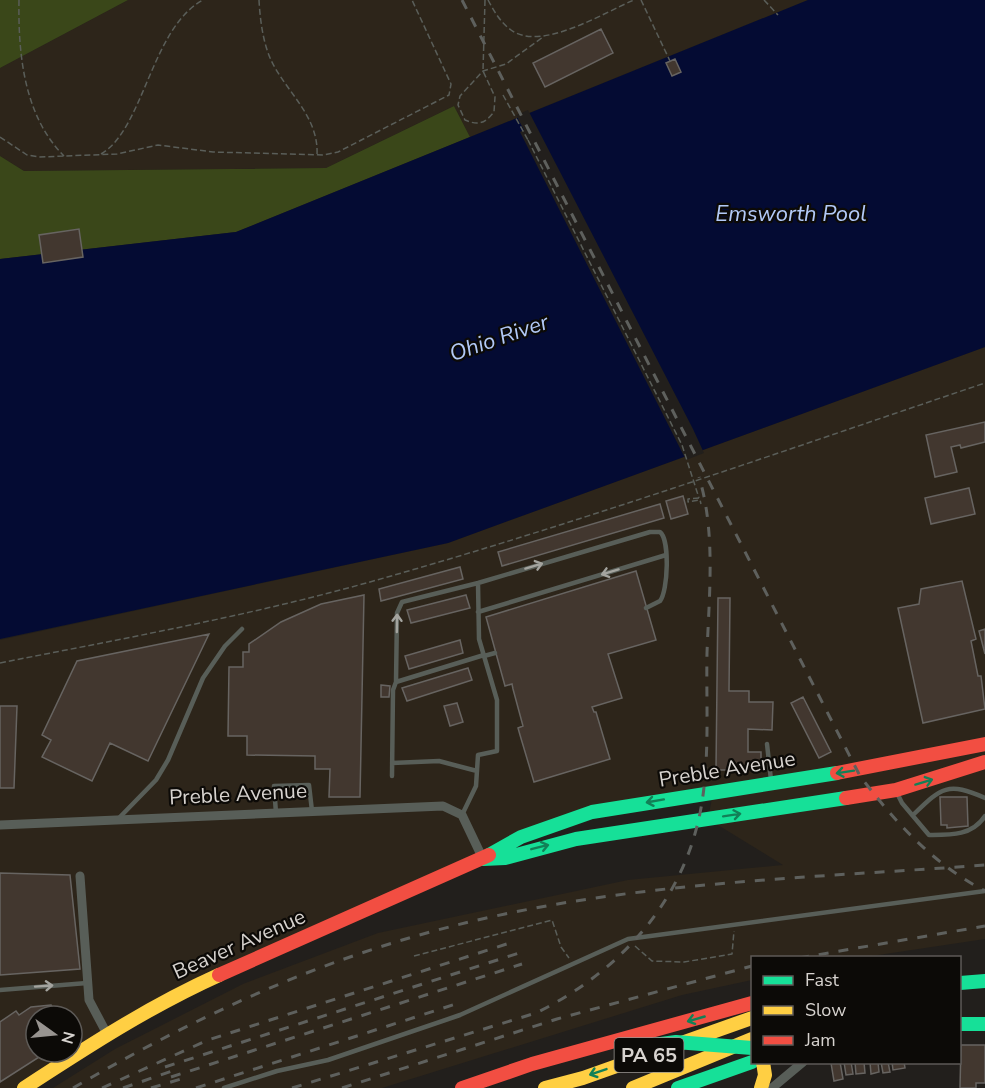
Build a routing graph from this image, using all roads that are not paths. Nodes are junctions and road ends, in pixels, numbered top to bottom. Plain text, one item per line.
1 (666, 555) junction
2 (477, 583) junction
3 (646, 608) dead end
4 (478, 612) junction
5 (242, 629) dead end
6 (495, 653) dead end
7 (484, 656) junction
8 (396, 682) junction
9 (767, 744) dead end
10 (985, 744) edge
11 (888, 760) junction
12 (985, 762) edge
13 (392, 764) junction
14 (477, 771) junction
15 (392, 777) dead end
16 (772, 783) junction
17 (896, 790) junction
18 (683, 796) junction
19 (985, 798) edge
20 (776, 808) junction
21 (312, 811) junction
22 (276, 813) junction
23 (462, 815) junction
24 (913, 815) junction
25 (985, 816) edge
26 (117, 820) junction
27 (687, 822) junction
28 (0, 825) edge
29 (483, 859) junction
30 (80, 876) dead end
31 (985, 891) edge
32 (985, 969) edge
33 (961, 971) edge
34 (985, 981) edge
35 (88, 983) junction
36 (961, 983) edge
37 (0, 990) edge
38 (751, 1005) edge
39 (751, 1019) edge
40 (961, 1024) edge
41 (985, 1024) edge
42 (107, 1034) junction
43 (751, 1040) edge
44 (751, 1048) edge
45 (689, 1063) junction
46 (751, 1063) edge
47 (763, 1064) edge
48 (801, 1064) edge
49 (24, 1088) edge
50 (224, 1088) edge
51 (462, 1088) edge
52 (473, 1088) edge
53 (545, 1088) edge
54 (616, 1088) edge
55 (633, 1088) edge
56 (678, 1088) edge
57 (761, 1088) edge
58 (772, 1088) edge

2 -> 1 lane
1 - 3 lane
1 -> 4 lane
2 - 4 lane
8 -> 2 lane
4 - 7 lane
5 - 26 lane
6 - 7 lane
7 - 8 lane
7 - 14 lane
8 - 13 lane
9 - 16 lane
10 - 11 main road, Preble Avenue
11 -> 16 main road, Preble Avenue
11 - 17 main road
17 -> 12 main road
13 - 14 lane
13 - 15 lane
14 - 23 lane
16 - 18 main road, Preble Avenue
16 - 20 main road
17 - 20 main road
17 - 24 lane
18 - 27 main road
18 -> 29 main road, Preble Avenue
19 - 24 lane
27 -> 20 main road
21 - 22 street, Preble Avenue
21 - 22 lane
21 - 23 street, Preble Avenue
22 - 26 street, Preble Avenue
23 - 29 street
24 - 25 lane
26 - 28 street, Preble Avenue
29 -> 27 main road
29 - 42 main road, Beaver Avenue
30 - 35 street
31 - 50 lane
32 - 33 main road
34 - 36 main road
37 -> 35 lane
35 - 42 street
38 -> 51 main road
39 -> 53 main road, PA 65
40 - 41 main road
42 - 49 main road, Beaver Avenue
43 - 45 main road, PA 65
44 - 52 main road, bridge
45 - 54 main road, PA 65
45 - 55 main road
46 - 56 main road
47 - 57 main road
48 - 58 street

